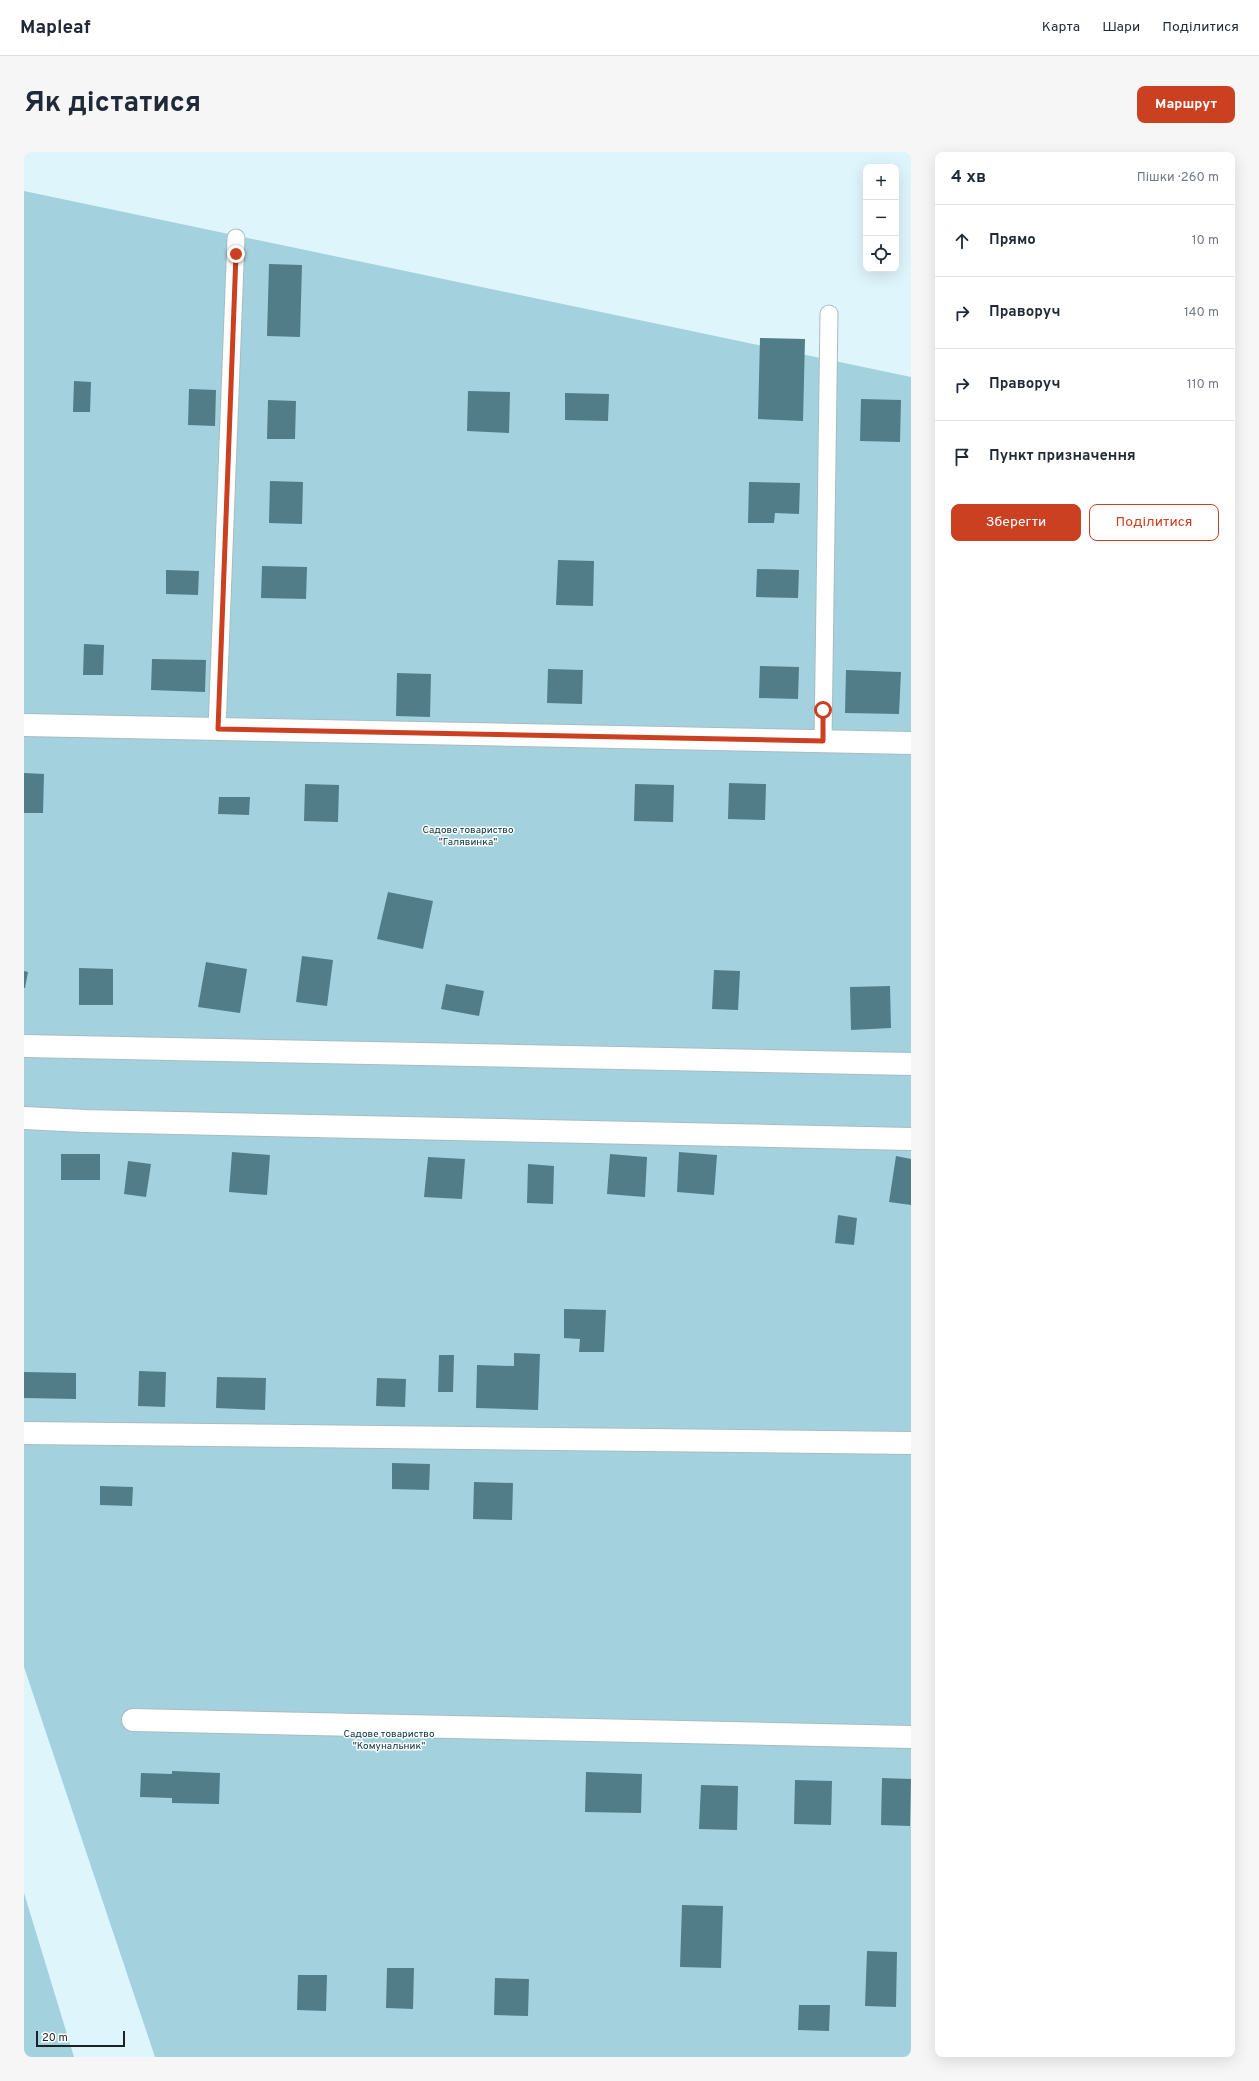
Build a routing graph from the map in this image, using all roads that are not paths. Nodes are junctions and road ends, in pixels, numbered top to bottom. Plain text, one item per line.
1 (236, 238) dead end
2 (829, 314) dead end
3 (24, 725) edge
4 (218, 729) junction
5 (823, 741) junction
6 (911, 743) edge
7 (24, 1046) edge
8 (911, 1064) edge
9 (24, 1118) edge
10 (911, 1140) edge
11 (24, 1433) edge
12 (911, 1443) edge
13 (133, 1720) dead end
14 (911, 1737) edge

1 - 4 lane
2 - 5 lane
3 - 4 street
4 - 5 street
5 - 6 street
7 - 8 street
9 - 10 street
11 - 12 street
13 - 14 street

